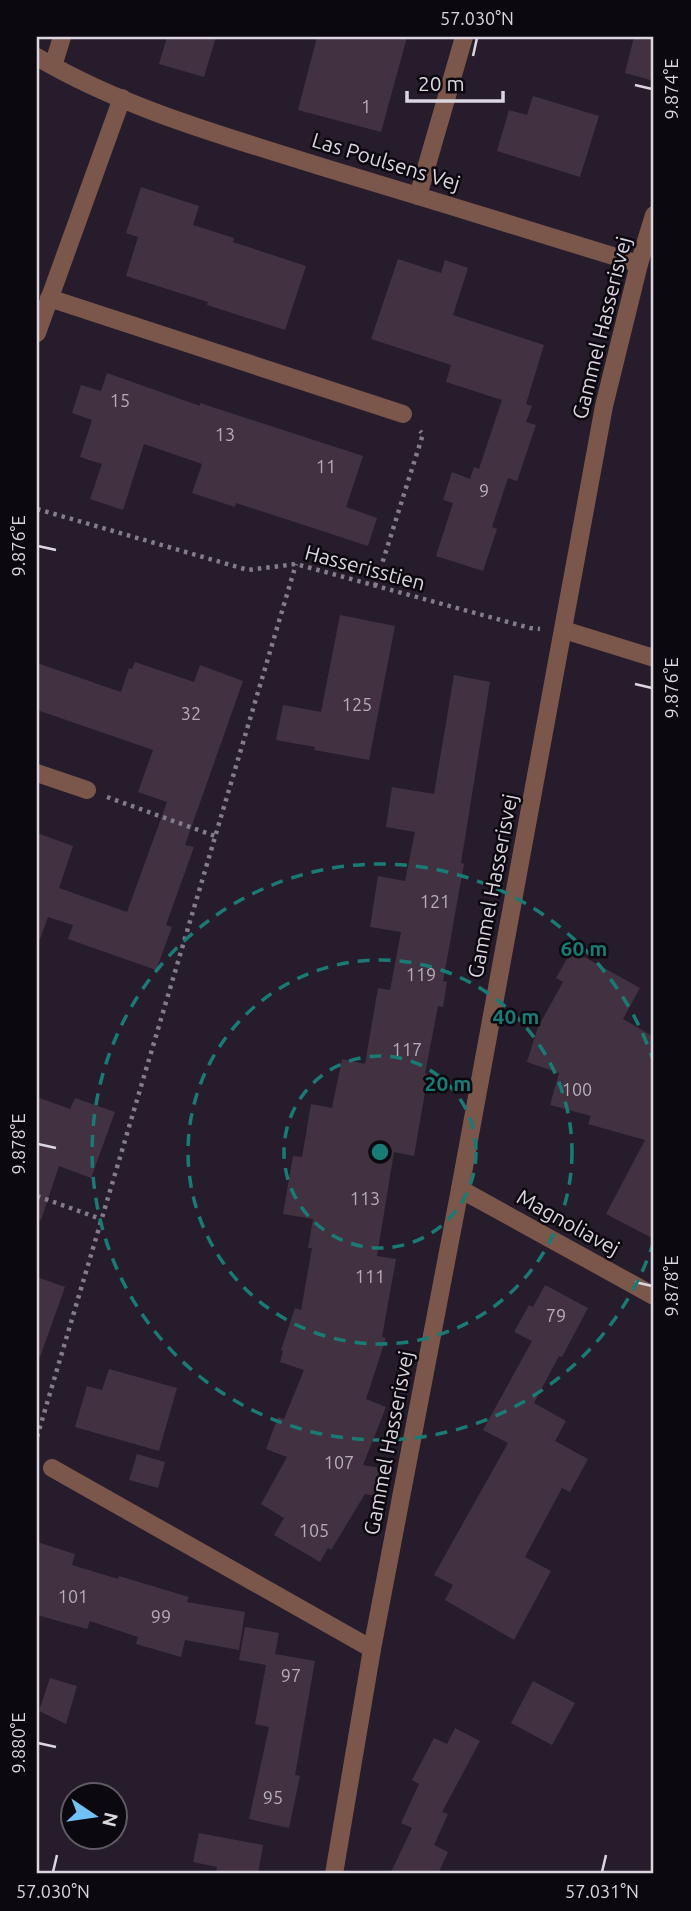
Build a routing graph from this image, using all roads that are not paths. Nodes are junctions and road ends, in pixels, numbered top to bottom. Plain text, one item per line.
1 (62, 37) edge
2 (464, 37) edge
3 (37, 57) edge
4 (53, 66) junction
5 (122, 99) junction
6 (418, 196) junction
7 (654, 215) edge
8 (639, 264) junction
9 (50, 298) junction
10 (37, 333) edge
11 (402, 414) road end
12 (564, 630) junction
13 (654, 657) edge
14 (37, 773) edge
15 (87, 790) road end
16 (460, 1189) junction
17 (654, 1296) edge
18 (52, 1468) dead end
19 (372, 1649) junction
20 (334, 1874) edge

1 - 4 street
2 - 6 street
3 - 4 street, Las Poulsens Vej
4 - 5 street, Las Poulsens Vej
5 - 6 street, Las Poulsens Vej
5 - 9 street
6 - 8 street, Las Poulsens Vej
7 - 8 street, Gammel Hasserisvej
8 - 12 street, Gammel Hasserisvej
9 - 10 street
9 - 11 street
12 - 13 street
12 - 16 street, Gammel Hasserisvej
14 - 15 street
16 - 17 street, Magnoliavej
16 - 19 street, Gammel Hasserisvej
18 - 19 street
19 - 20 street, Gammel Hasserisvej

